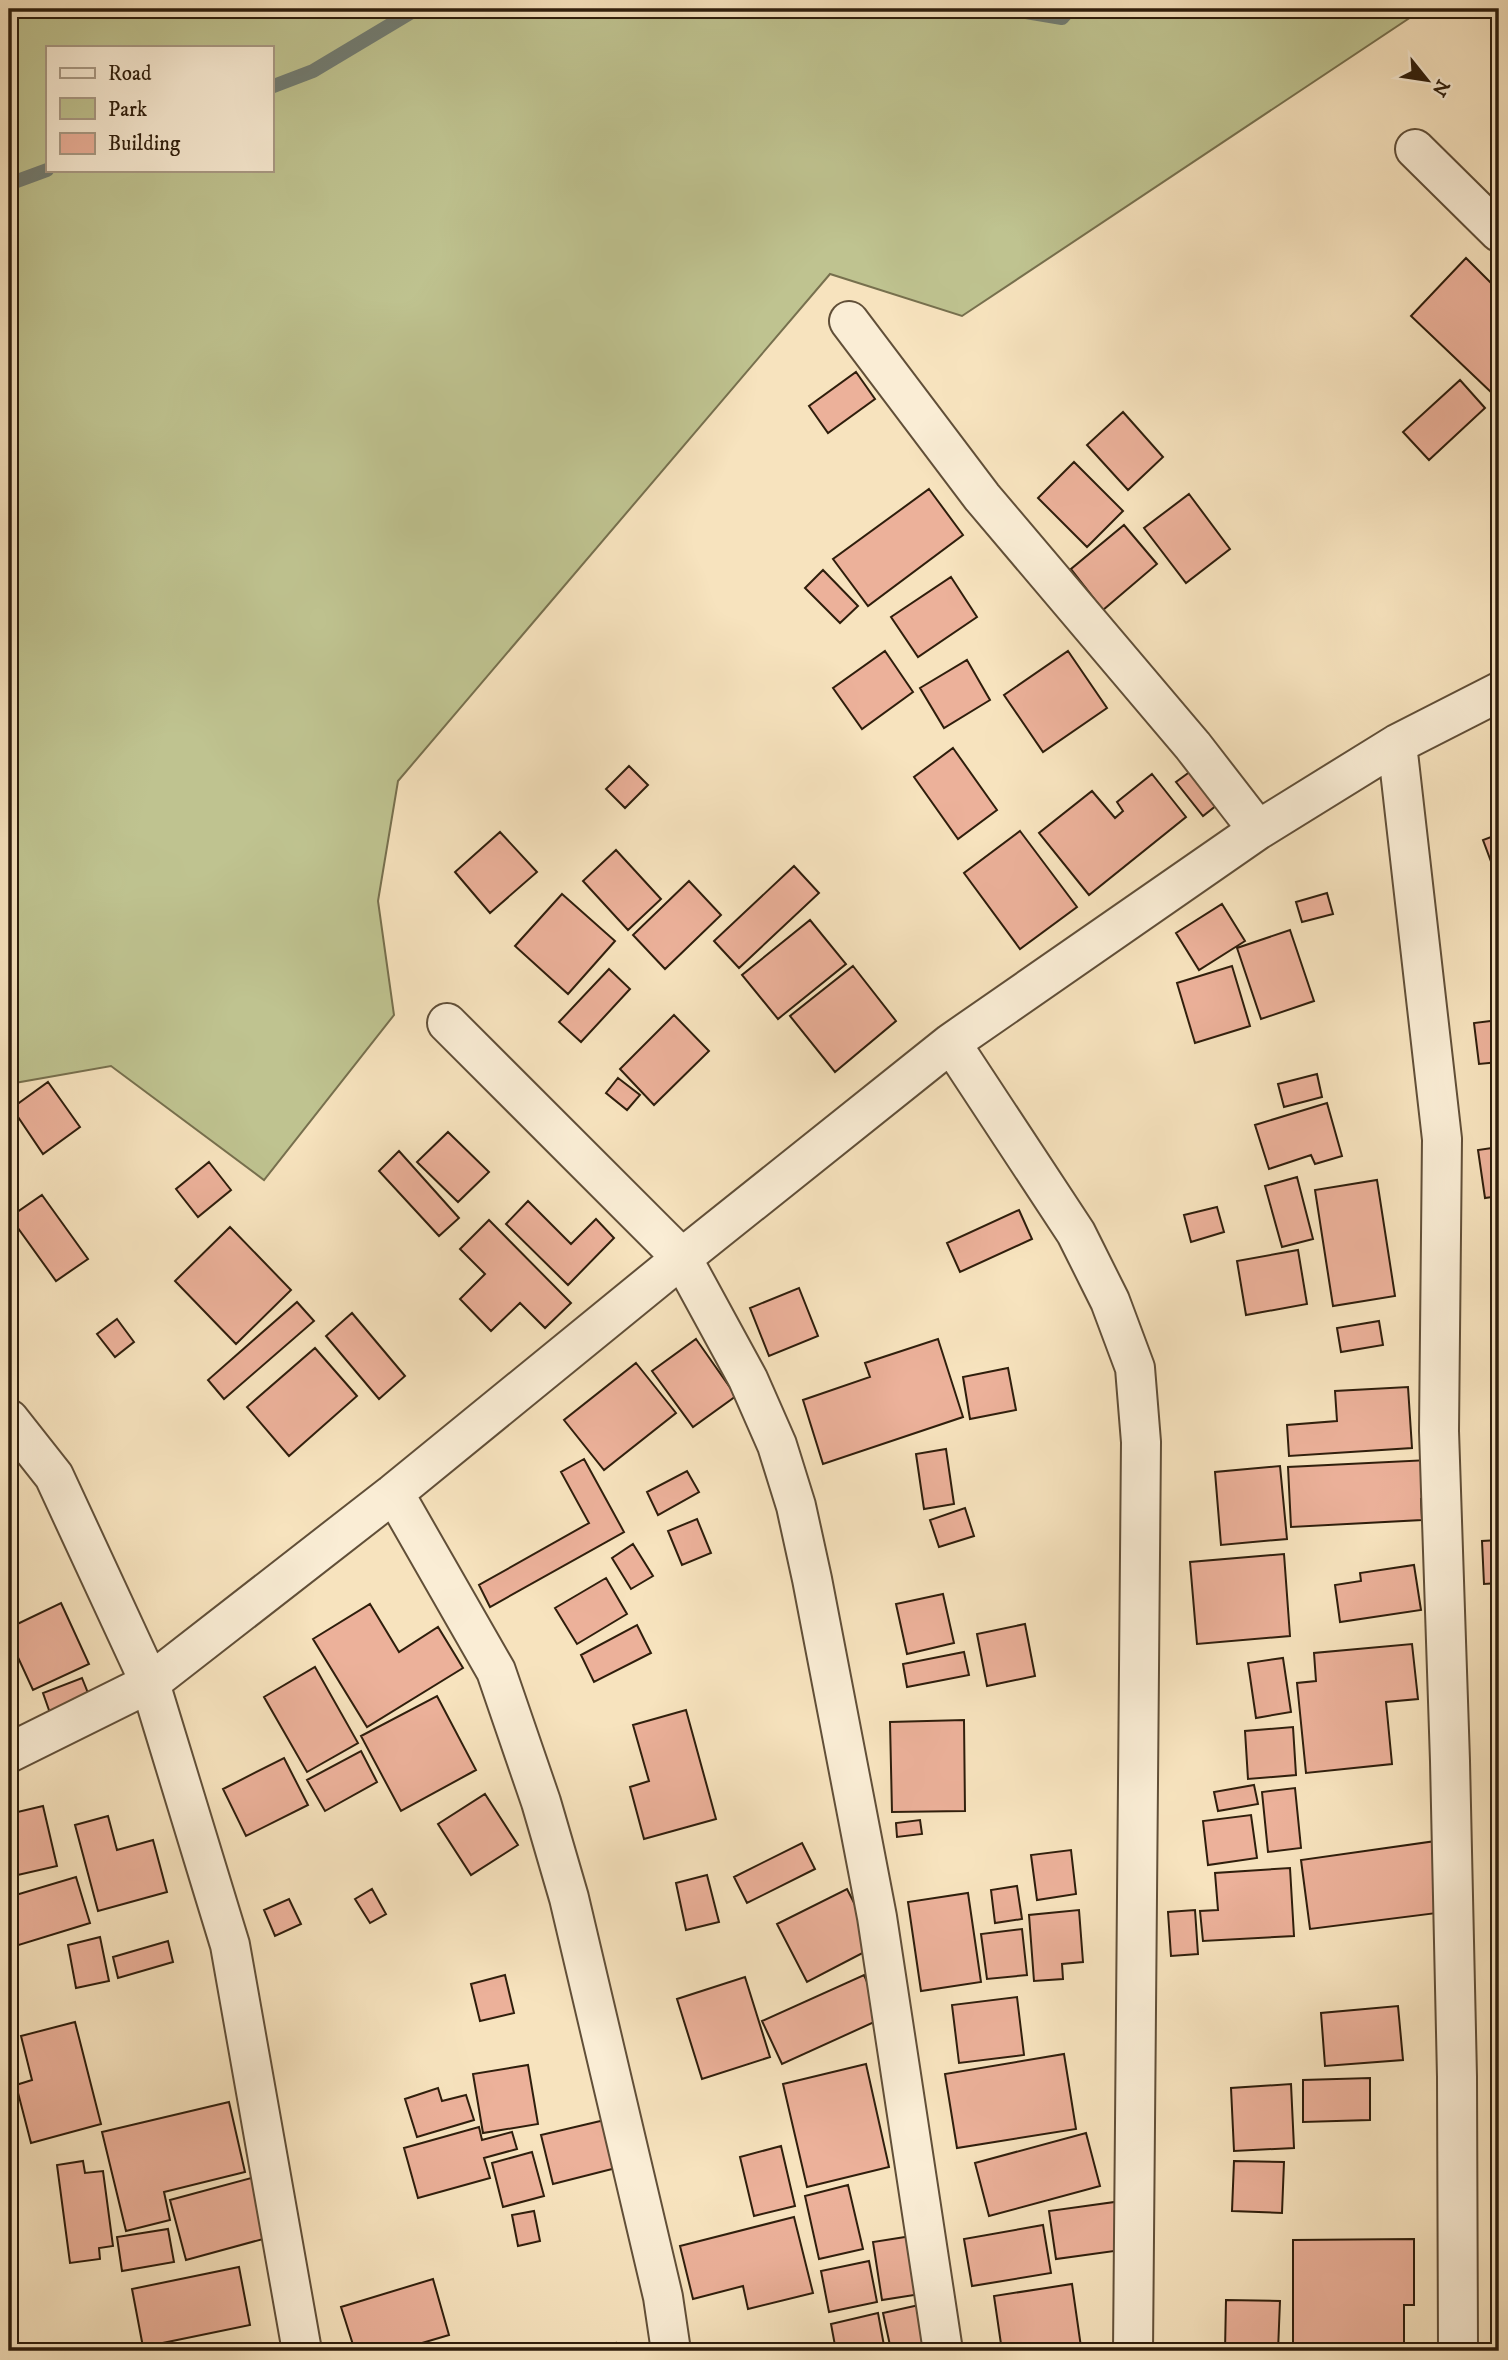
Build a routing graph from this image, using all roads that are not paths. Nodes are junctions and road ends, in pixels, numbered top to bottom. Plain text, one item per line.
1 (1415, 149) dead end
2 (1499, 232) edge
3 (849, 321) dead end
4 (1499, 692) edge
5 (1397, 744) junction
6 (1258, 830) junction
7 (447, 1023) dead end
8 (951, 1042) junction
9 (682, 1258) junction
10 (9, 1419) edge
11 (394, 1493) junction
12 (150, 1683) junction
13 (9, 1753) edge
14 (302, 2351) edge
15 (671, 2351) edge
16 (943, 2351) edge
17 (1133, 2351) edge
18 (1458, 2351) edge

1 - 2 street
3 - 6 street
4 - 5 street
5 - 6 street
5 - 18 street
6 - 8 street
7 - 9 street
8 - 9 street
8 - 17 street
9 - 11 street
9 - 16 street
10 - 12 street
11 - 12 street
11 - 15 street
12 - 13 street
12 - 14 street

